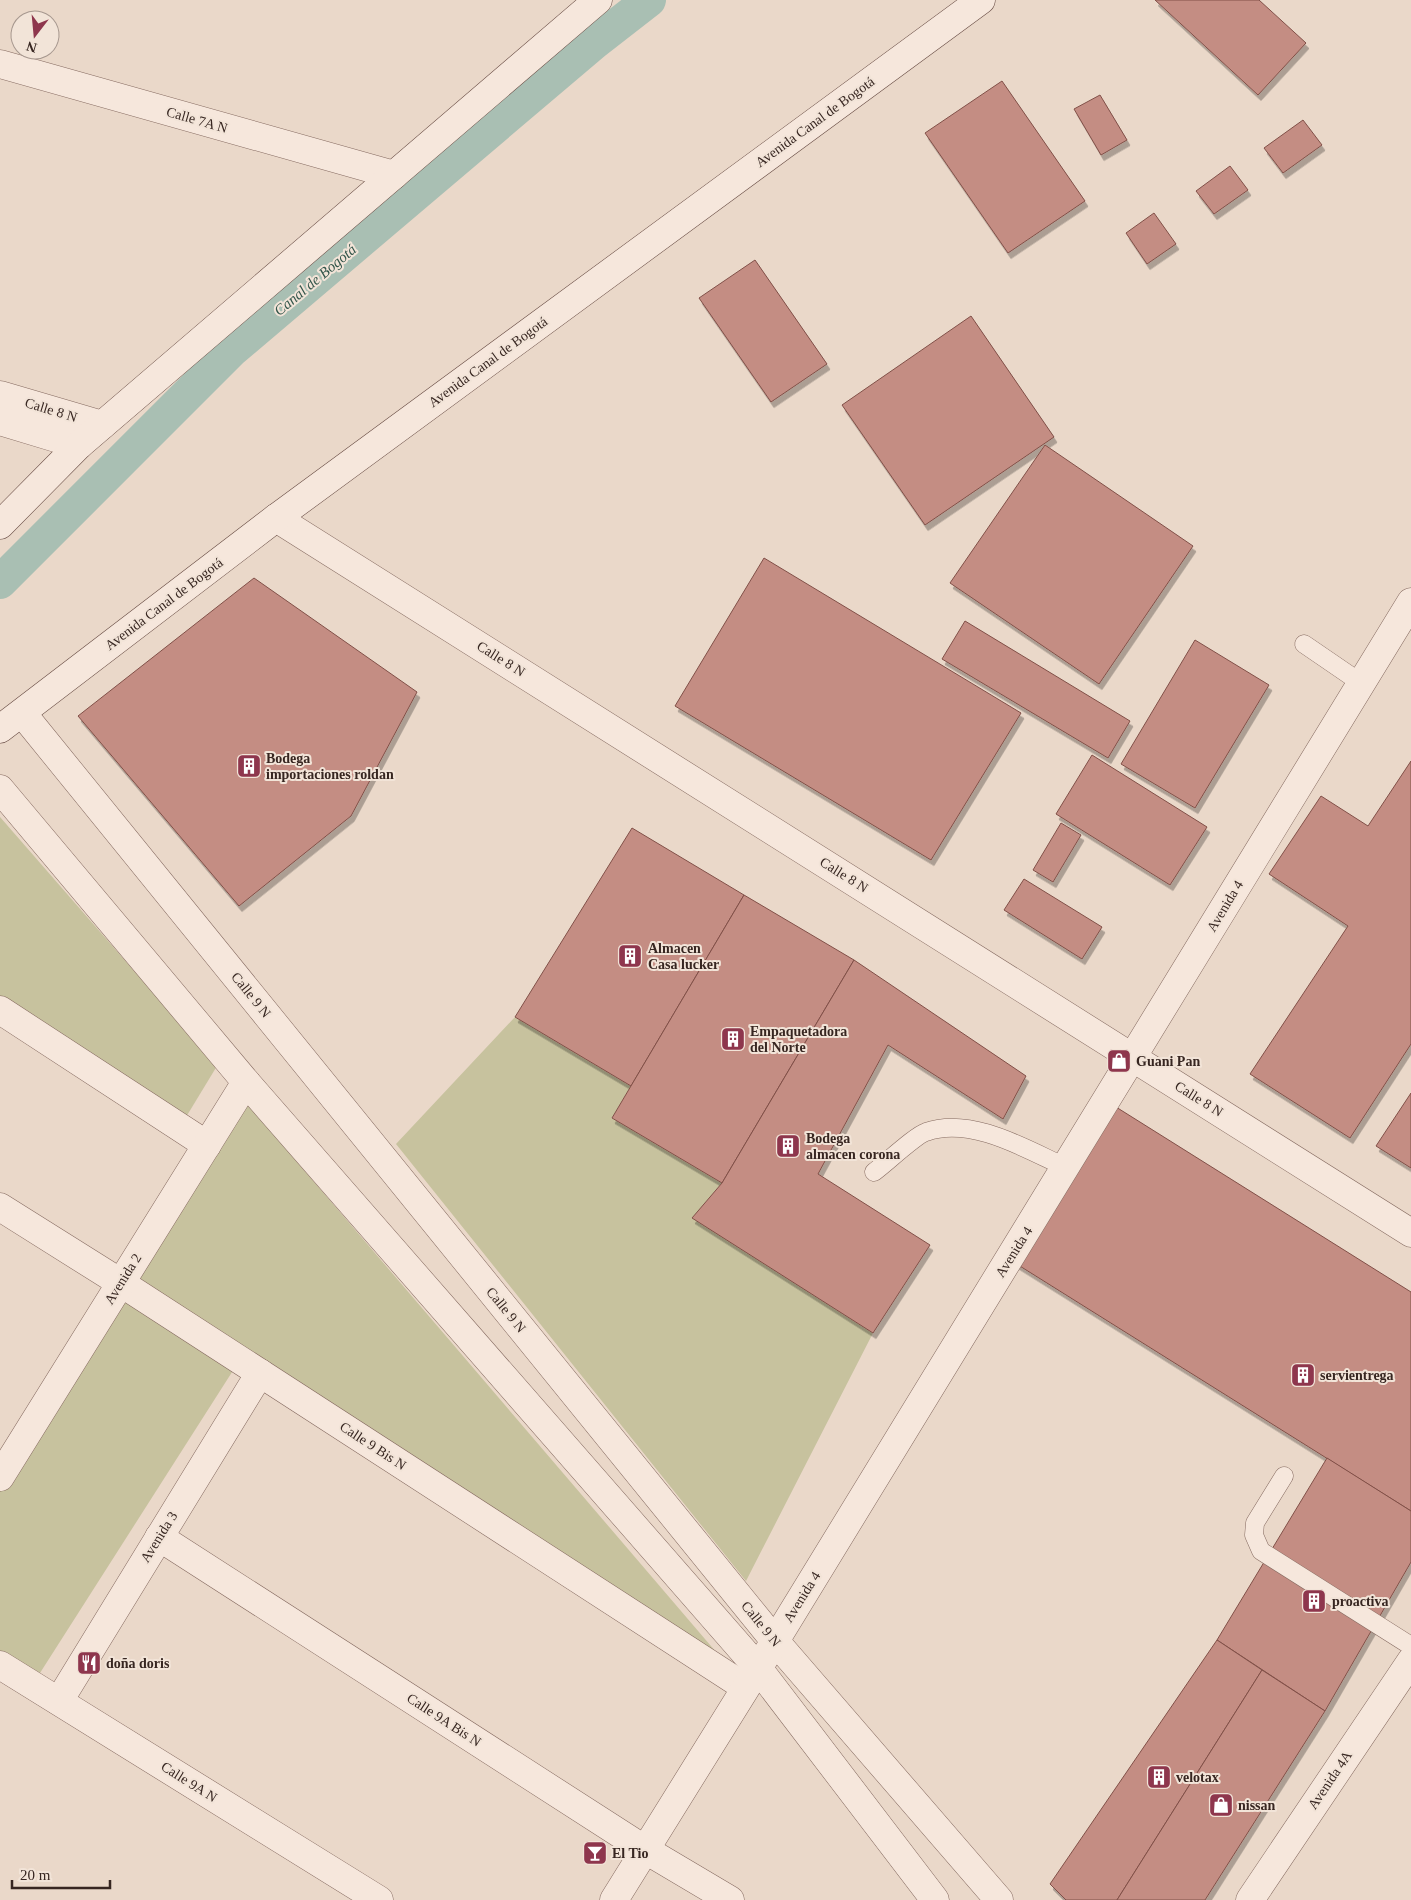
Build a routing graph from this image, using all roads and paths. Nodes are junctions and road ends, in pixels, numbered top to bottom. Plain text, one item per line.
1 (596, 0) edge
2 (981, 0) edge
3 (0, 64) edge
4 (394, 175) junction
5 (0, 395) edge
6 (0, 421) edge
7 (102, 425) junction
8 (79, 445) junction
9 (276, 518) junction
10 (0, 525) edge
11 (1411, 602) edge
12 (1304, 644) dead end
13 (1361, 683) junction
14 (22, 713) junction
15 (0, 729) edge
16 (0, 789) edge
17 (0, 1010) edge
18 (1133, 1057) junction
19 (246, 1082) junction
20 (207, 1145) junction
21 (1066, 1167) junction
22 (874, 1172) dead end
23 (0, 1207) edge
24 (1411, 1233) edge
25 (121, 1283) junction
26 (260, 1373) junction
27 (4, 1460) edge
28 (1284, 1476) dead end
29 (159, 1537) junction
30 (775, 1641) junction
31 (1411, 1646) edge
32 (1411, 1660) edge
33 (0, 1664) edge
34 (752, 1677) junction
35 (59, 1701) junction
36 (644, 1850) junction
37 (379, 1900) edge
38 (614, 1900) edge
39 (730, 1900) edge
40 (934, 1900) edge
41 (999, 1900) edge
42 (1250, 1900) edge

1 - 4 street
2 - 9 street, Avenida Canal de Bogotá
3 - 4 street, Calle 7A N
4 - 7 street
5 - 7 street, Calle 8 N
6 - 8 street, Calle 8 N
7 - 8 street
8 - 10 street
9 - 14 street, Avenida Canal de Bogotá
9 - 18 street, Calle 8 N
11 - 13 street, Avenida 4
12 - 13 lane
13 - 18 street, Avenida 4
14 - 15 street, Avenida Canal de Bogotá
14 - 30 street, Calle 9 N
16 - 19 street
17 - 20 street
18 - 21 street, Avenida 4
18 - 24 street, Calle 8 N
19 - 20 street, Avenida 2
19 - 34 street
20 - 25 street, Avenida 2
21 - 22 lane
21 - 30 street, Avenida 4
23 - 25 street, Calle 9 Bis N
25 - 26 street, Calle 9 Bis N
25 - 27 street, Avenida 2
26 - 29 street, Avenida 3
26 - 34 street, Calle 9 Bis N
28 - 31 lane
29 - 35 street, Avenida 3
29 - 36 street, Calle 9A Bis N
30 - 34 street, Avenida 4
30 - 41 street, Calle 9 N
32 - 42 street, Avenida 4A
33 - 35 street, Calle 9A N
34 - 36 street, Avenida 4
34 - 40 street
35 - 37 street, Calle 9A N
36 - 38 street, Avenida 4
36 - 39 street, Calle 9A Bis N

